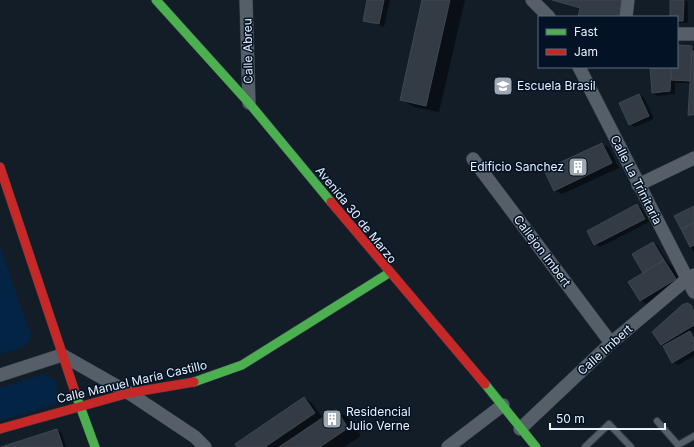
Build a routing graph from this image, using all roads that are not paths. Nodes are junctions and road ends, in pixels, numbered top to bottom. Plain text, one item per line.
1 (156, 0) edge
2 (246, 0) edge
3 (532, 0) edge
4 (628, 0) edge
5 (547, 16) edge
6 (626, 16) edge
7 (678, 34) edge
8 (694, 34) edge
9 (580, 68) edge
10 (249, 103) junction
11 (694, 158) edge
12 (473, 159) dead end
13 (0, 167) edge
14 (638, 185) junction
15 (388, 273) junction
16 (690, 277) edge
17 (694, 292) edge
18 (610, 344) junction
19 (62, 355) junction
20 (0, 375) edge
21 (129, 393) junction
22 (81, 405) junction
23 (503, 405) junction
24 (657, 421) dead end
25 (0, 429) edge
26 (520, 429) junction
27 (694, 436) edge
28 (678, 446) edge
29 (95, 447) edge
30 (205, 447) edge
31 (448, 447) edge
32 (536, 447) edge
33 (585, 447) edge
34 (630, 447) edge

1 - 10 street, Avenida 30 de Marzo
2 - 10 street, Calle Abreu
3 - 5 street
4 - 6 street
7 - 8 street
9 - 14 street, Calle La Trinitaria
10 - 15 street, Avenida 30 de Marzo
11 - 14 street
12 - 18 street, Callejon Imbert
13 - 19 street
14 - 16 street, Calle La Trinitaria
15 - 21 street, Calle Manuel María Castillo
15 - 23 street, Avenida 30 de Marzo
16 - 17 street, Calle La Trinitaria
16 - 18 street, Calle Imbert
18 - 26 street, Calle Imbert
19 - 20 street
19 - 21 street
19 - 22 street
21 - 22 street, Calle Manuel María Castillo
21 - 30 street
22 - 25 street, Calle Manuel María Castillo
22 - 29 street
23 - 26 street, Avenida 30 de Marzo
23 - 31 street
24 - 28 lane
26 - 32 street, Avenida 30 de Marzo
27 - 28 lane
33 - 34 lane

